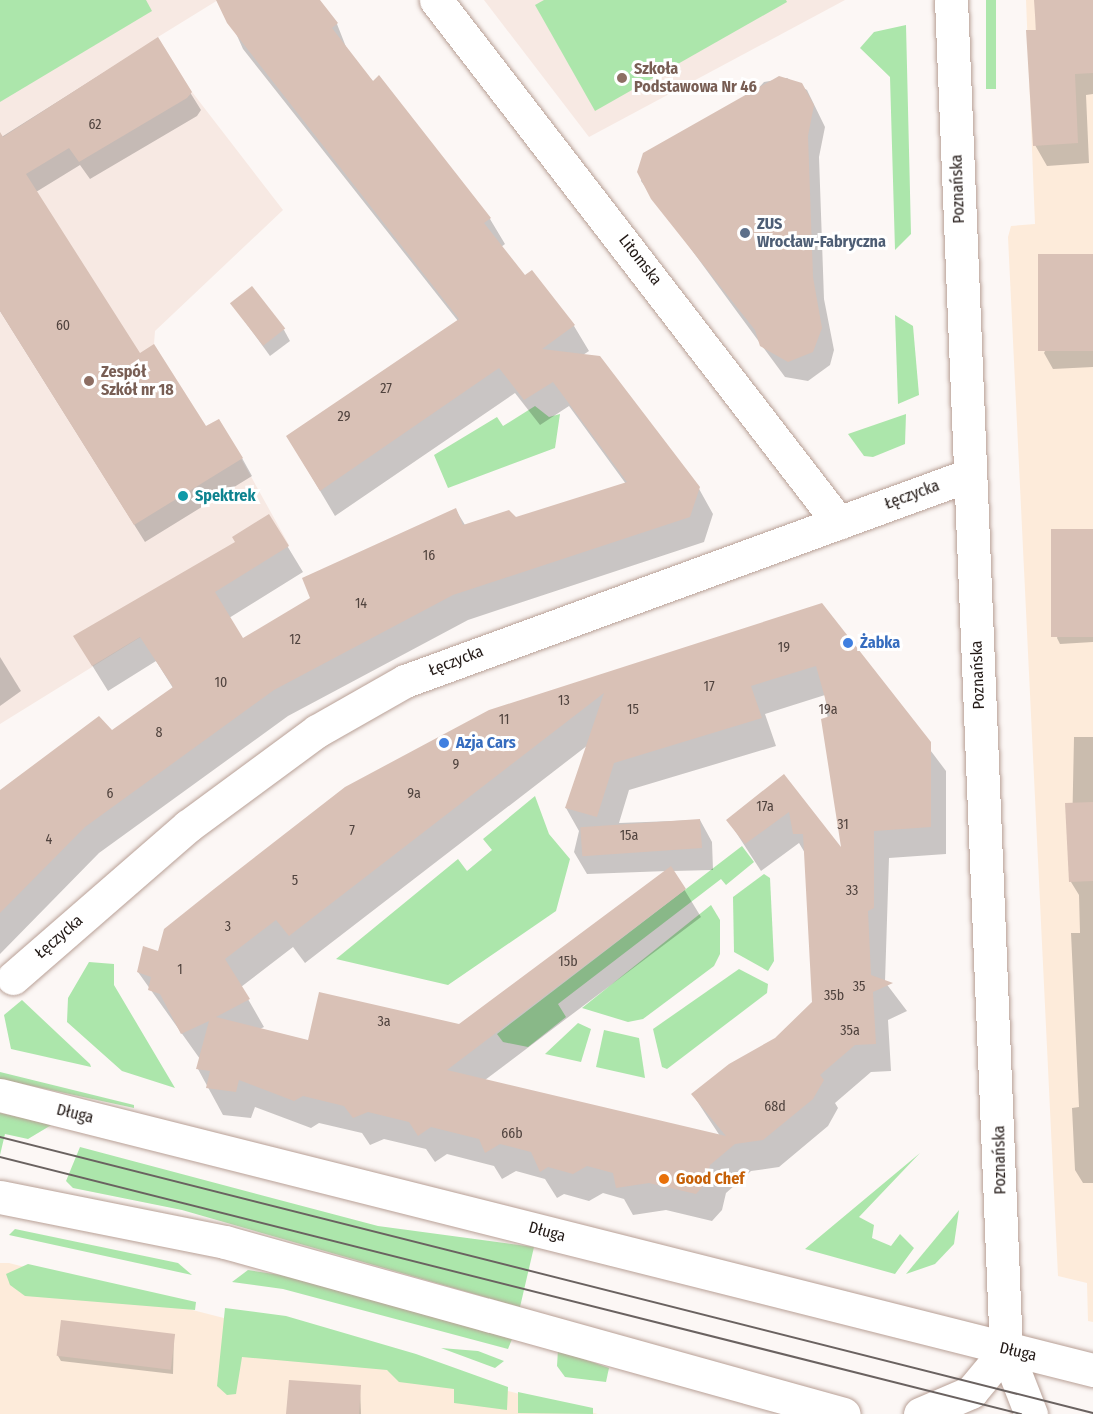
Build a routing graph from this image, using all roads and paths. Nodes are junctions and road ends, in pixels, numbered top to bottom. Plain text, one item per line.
1 (436, 0) edge
2 (951, 0) edge
3 (969, 475) junction
4 (839, 523) junction
5 (13, 978) dead end
6 (0, 1095) edge
7 (0, 1197) edge
8 (1006, 1350) junction
9 (1093, 1370) edge
10 (844, 1414) edge
11 (920, 1414) edge
12 (1030, 1414) edge

1 - 4 street, Litomska
2 - 3 street, Poznańska
3 - 4 street, Łęczycka
3 - 8 street, Poznańska
4 - 5 street, Łęczycka
6 - 8 street, Długa
7 - 10 street
8 - 9 street, Długa
8 - 11 street
8 - 12 street, Poznańska

